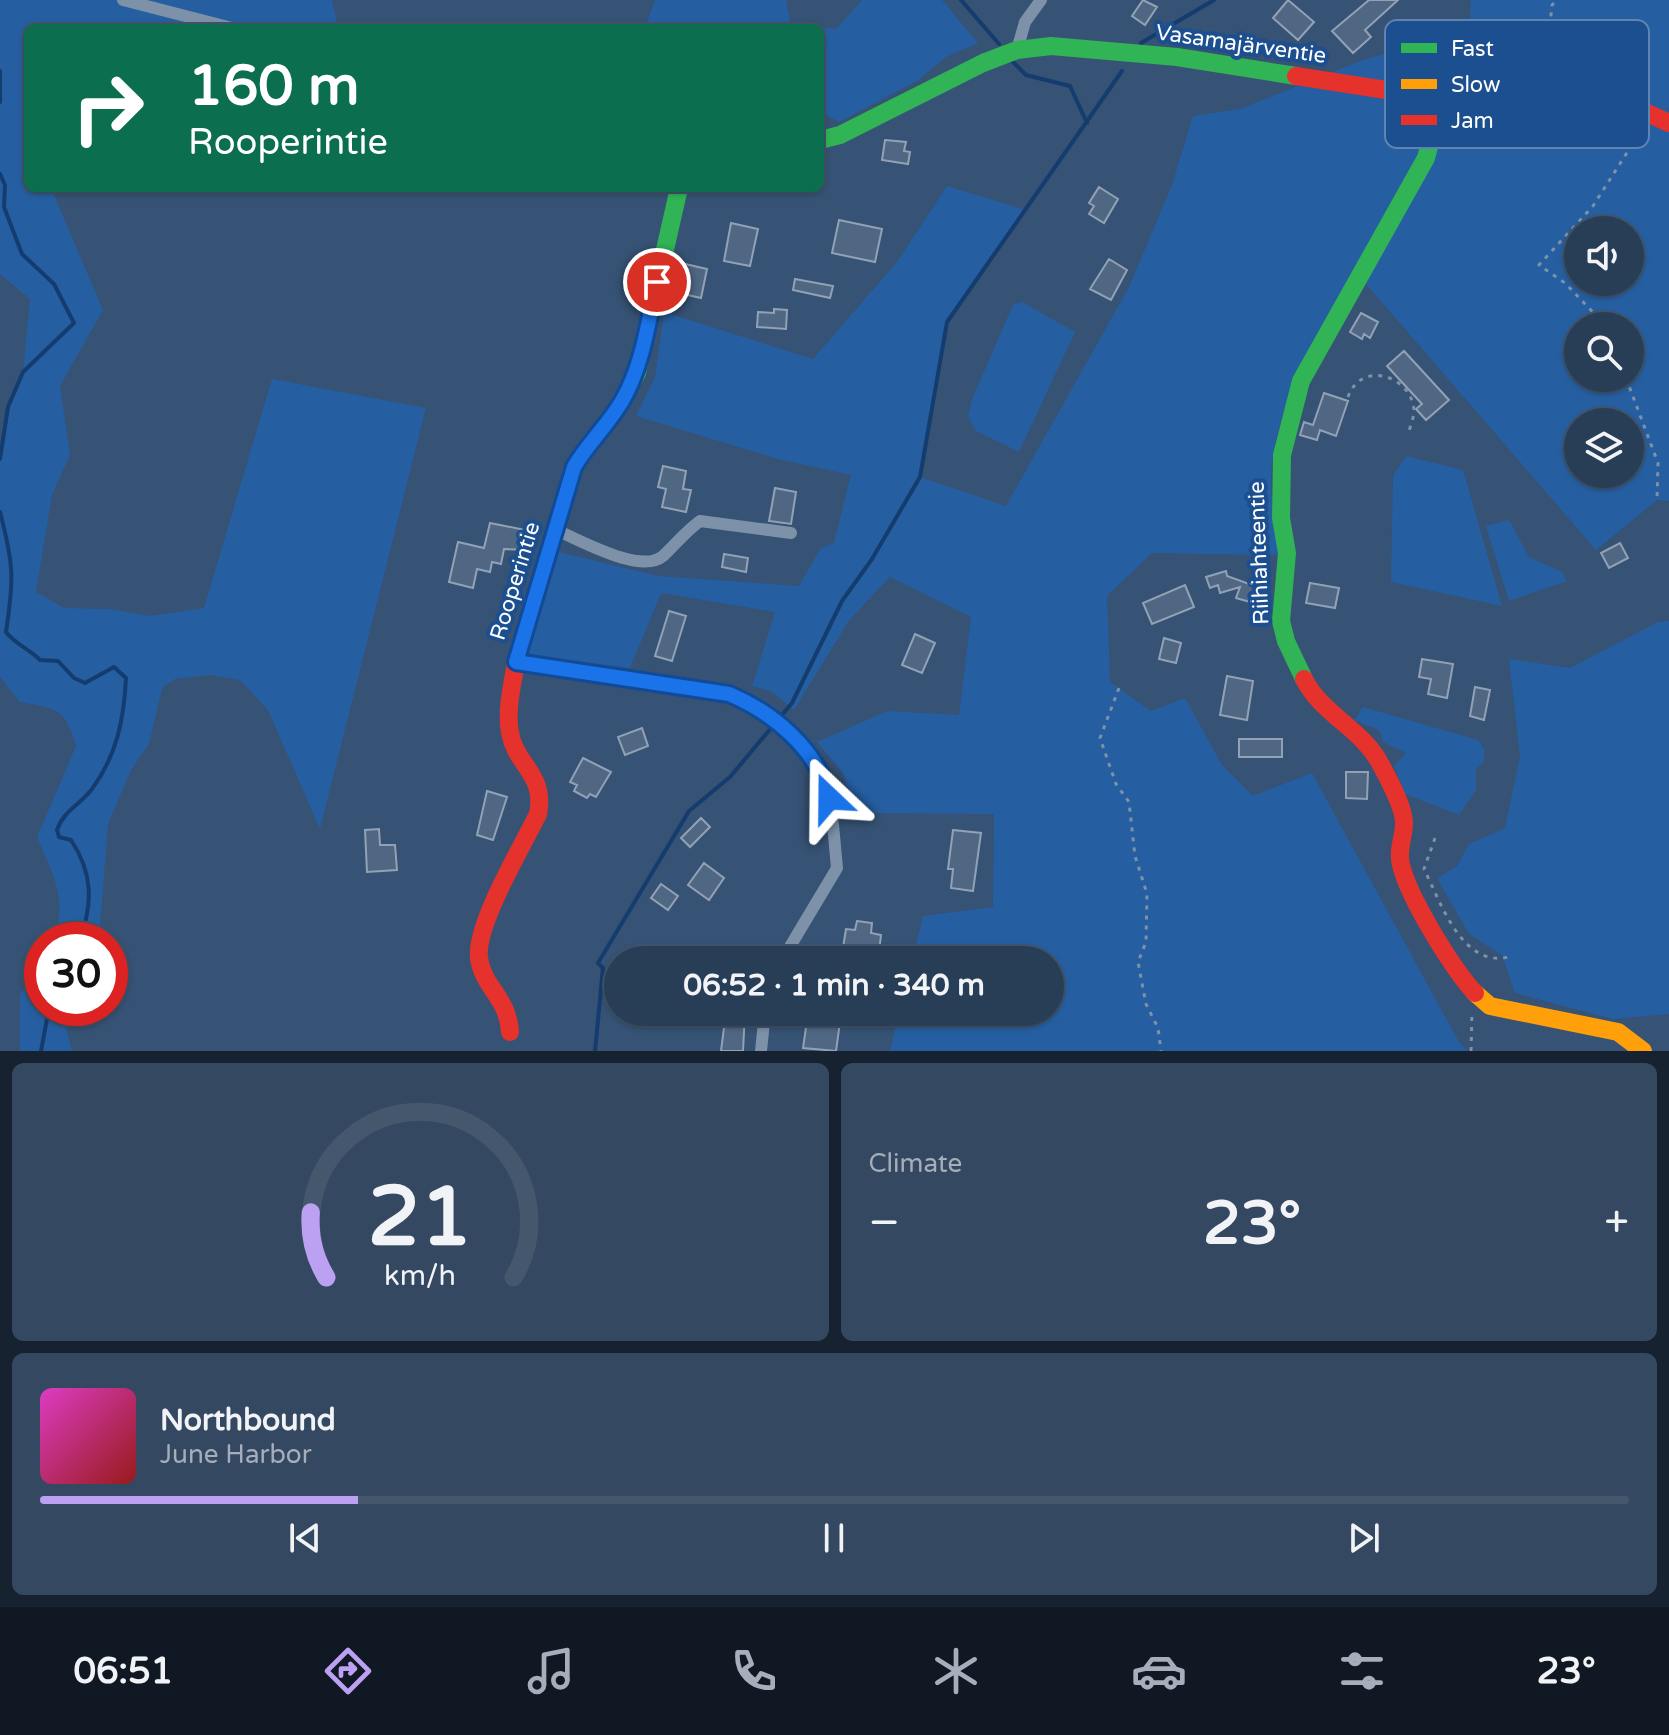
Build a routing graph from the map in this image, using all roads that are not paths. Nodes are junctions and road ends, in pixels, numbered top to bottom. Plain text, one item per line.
1 (123, 0) edge
2 (1041, 0) edge
3 (216, 24) edge
4 (1017, 50) junction
5 (1385, 90) edge
6 (1649, 113) edge
7 (1668, 122) edge
8 (824, 139) edge
9 (1428, 148) edge
10 (678, 192) edge
11 (556, 530) junction
12 (791, 533) dead end
13 (516, 662) junction
14 (790, 946) edge
15 (764, 1026) edge
16 (510, 1032) dead end
17 (761, 1051) edge
18 (1643, 1051) edge

1 - 3 street
2 - 4 street
4 - 5 street, Vasamajärventie
4 - 8 street, Vasamajärventie
6 - 7 street, Vasamajärventie
9 - 18 street, Riihiahteentie
10 - 11 street, Rooperintie
11 - 12 street
11 - 13 street, Rooperintie
13 - 14 street
13 - 16 street, Rooperintie
15 - 17 street

